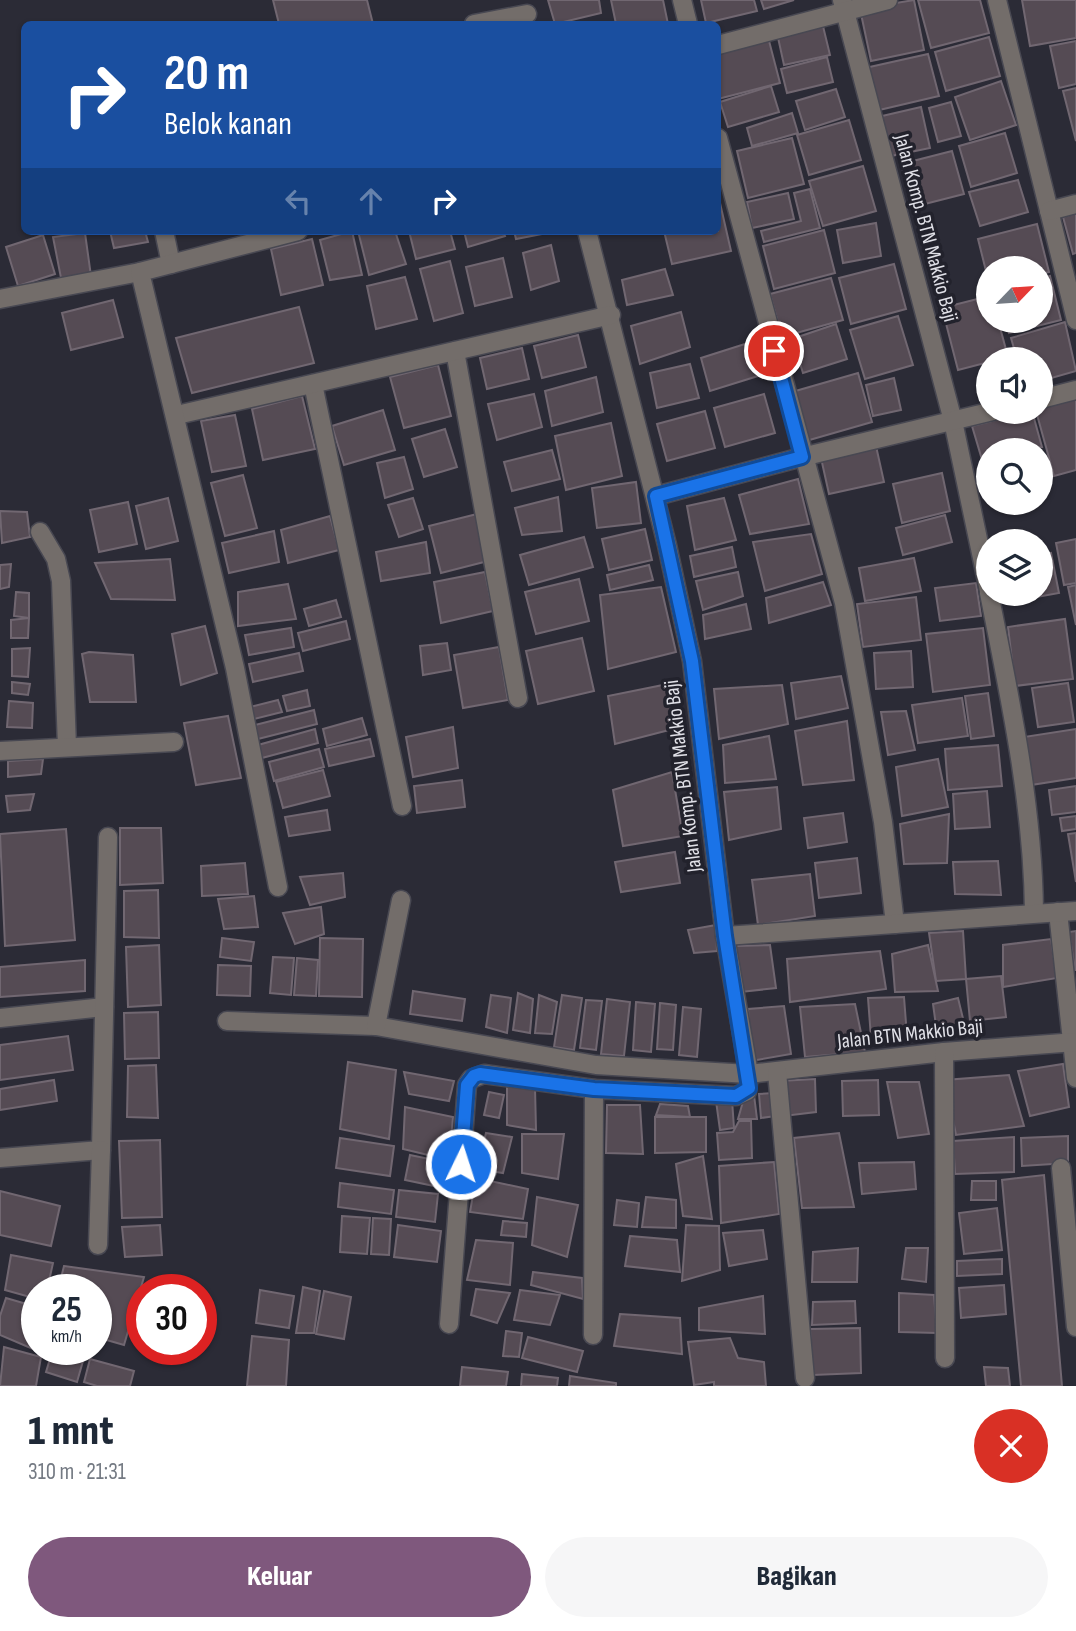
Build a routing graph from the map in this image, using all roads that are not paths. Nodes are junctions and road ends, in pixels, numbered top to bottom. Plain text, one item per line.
1 (682, 0) edge
2 (888, 0) edge
3 (997, 0) edge
4 (844, 5) edge
5 (527, 13) edge
6 (488, 21) edge
7 (687, 21) edge
8 (721, 44) edge
9 (721, 149) edge
10 (1076, 204) edge
11 (1049, 211) junction
12 (165, 235) edge
13 (283, 235) edge
14 (588, 235) edge
15 (171, 264) junction
16 (140, 272) junction
17 (0, 299) edge
18 (611, 315) junction
19 (1076, 320) edge
20 (455, 351) junction
21 (313, 384) junction
22 (1076, 390) edge
23 (1053, 396) edge
24 (177, 415) junction
25 (976, 415) edge
26 (953, 421) junction
27 (802, 457) junction
28 (656, 496) junction
29 (976, 530) edge
30 (40, 531) dead end
31 (992, 606) edge
32 (518, 698) dead end
33 (174, 742) dead end
34 (67, 747) junction
35 (0, 751) edge
36 (402, 806) dead end
37 (108, 837) dead end
38 (278, 887) dead end
39 (401, 900) dead end
40 (1067, 911) edge
41 (1034, 912) junction
42 (895, 924) junction
43 (725, 936) junction
44 (104, 1007) junction
45 (0, 1018) edge
46 (227, 1021) dead end
47 (376, 1026) junction
48 (1074, 1042) edge
49 (944, 1052) junction
50 (777, 1072) junction
51 (749, 1074) junction
52 (1076, 1078) edge
53 (594, 1089) junction
54 (102, 1150) junction
55 (0, 1158) edge
56 (1062, 1168) dead end
57 (98, 1245) dead end
58 (449, 1324) dead end
59 (1076, 1327) edge
60 (593, 1335) dead end
61 (946, 1358) dead end
62 (805, 1378) dead end

1 - 7 street
2 - 4 street
3 - 11 street
4 - 8 street
4 - 26 street, Jalan Komp. BTN Makkio Baji
5 - 6 street
9 - 27 street
10 - 11 street
11 - 19 street
12 - 15 street
13 - 15 street
14 - 18 street, Jalan Komp. BTN Makkio Baji
15 - 16 street
16 - 17 street
16 - 24 street
18 - 20 street
18 - 28 street, Jalan Komp. BTN Makkio Baji
20 - 21 street
20 - 32 street
21 - 24 street
21 - 36 street
22 - 23 street
24 - 38 street
25 - 26 street
26 - 27 street
26 - 29 street, Jalan Komp. BTN Makkio Baji
27 - 28 street
27 - 42 street
28 - 43 street, Jalan Komp. BTN Makkio Baji
30 - 34 street
31 - 41 street, Jalan Komp. BTN Makkio Baji
33 - 34 street
34 - 35 street
37 - 44 street
39 - 47 street
40 - 41 street
40 - 48 street
41 - 42 street
42 - 43 street
43 - 51 street, Jalan Komp. BTN Makkio Baji
44 - 45 street
44 - 54 street
46 - 47 street, Jalan BTN Makkio Baji
47 - 51 street, Jalan BTN Makkio Baji
48 - 49 street, Jalan BTN Makkio Baji
48 - 52 street
49 - 50 street, Jalan BTN Makkio Baji
49 - 61 street
50 - 51 street, Jalan BTN Makkio Baji
50 - 62 street
51 - 53 street
53 - 58 street
53 - 60 street
54 - 55 street
54 - 57 street
56 - 59 street

